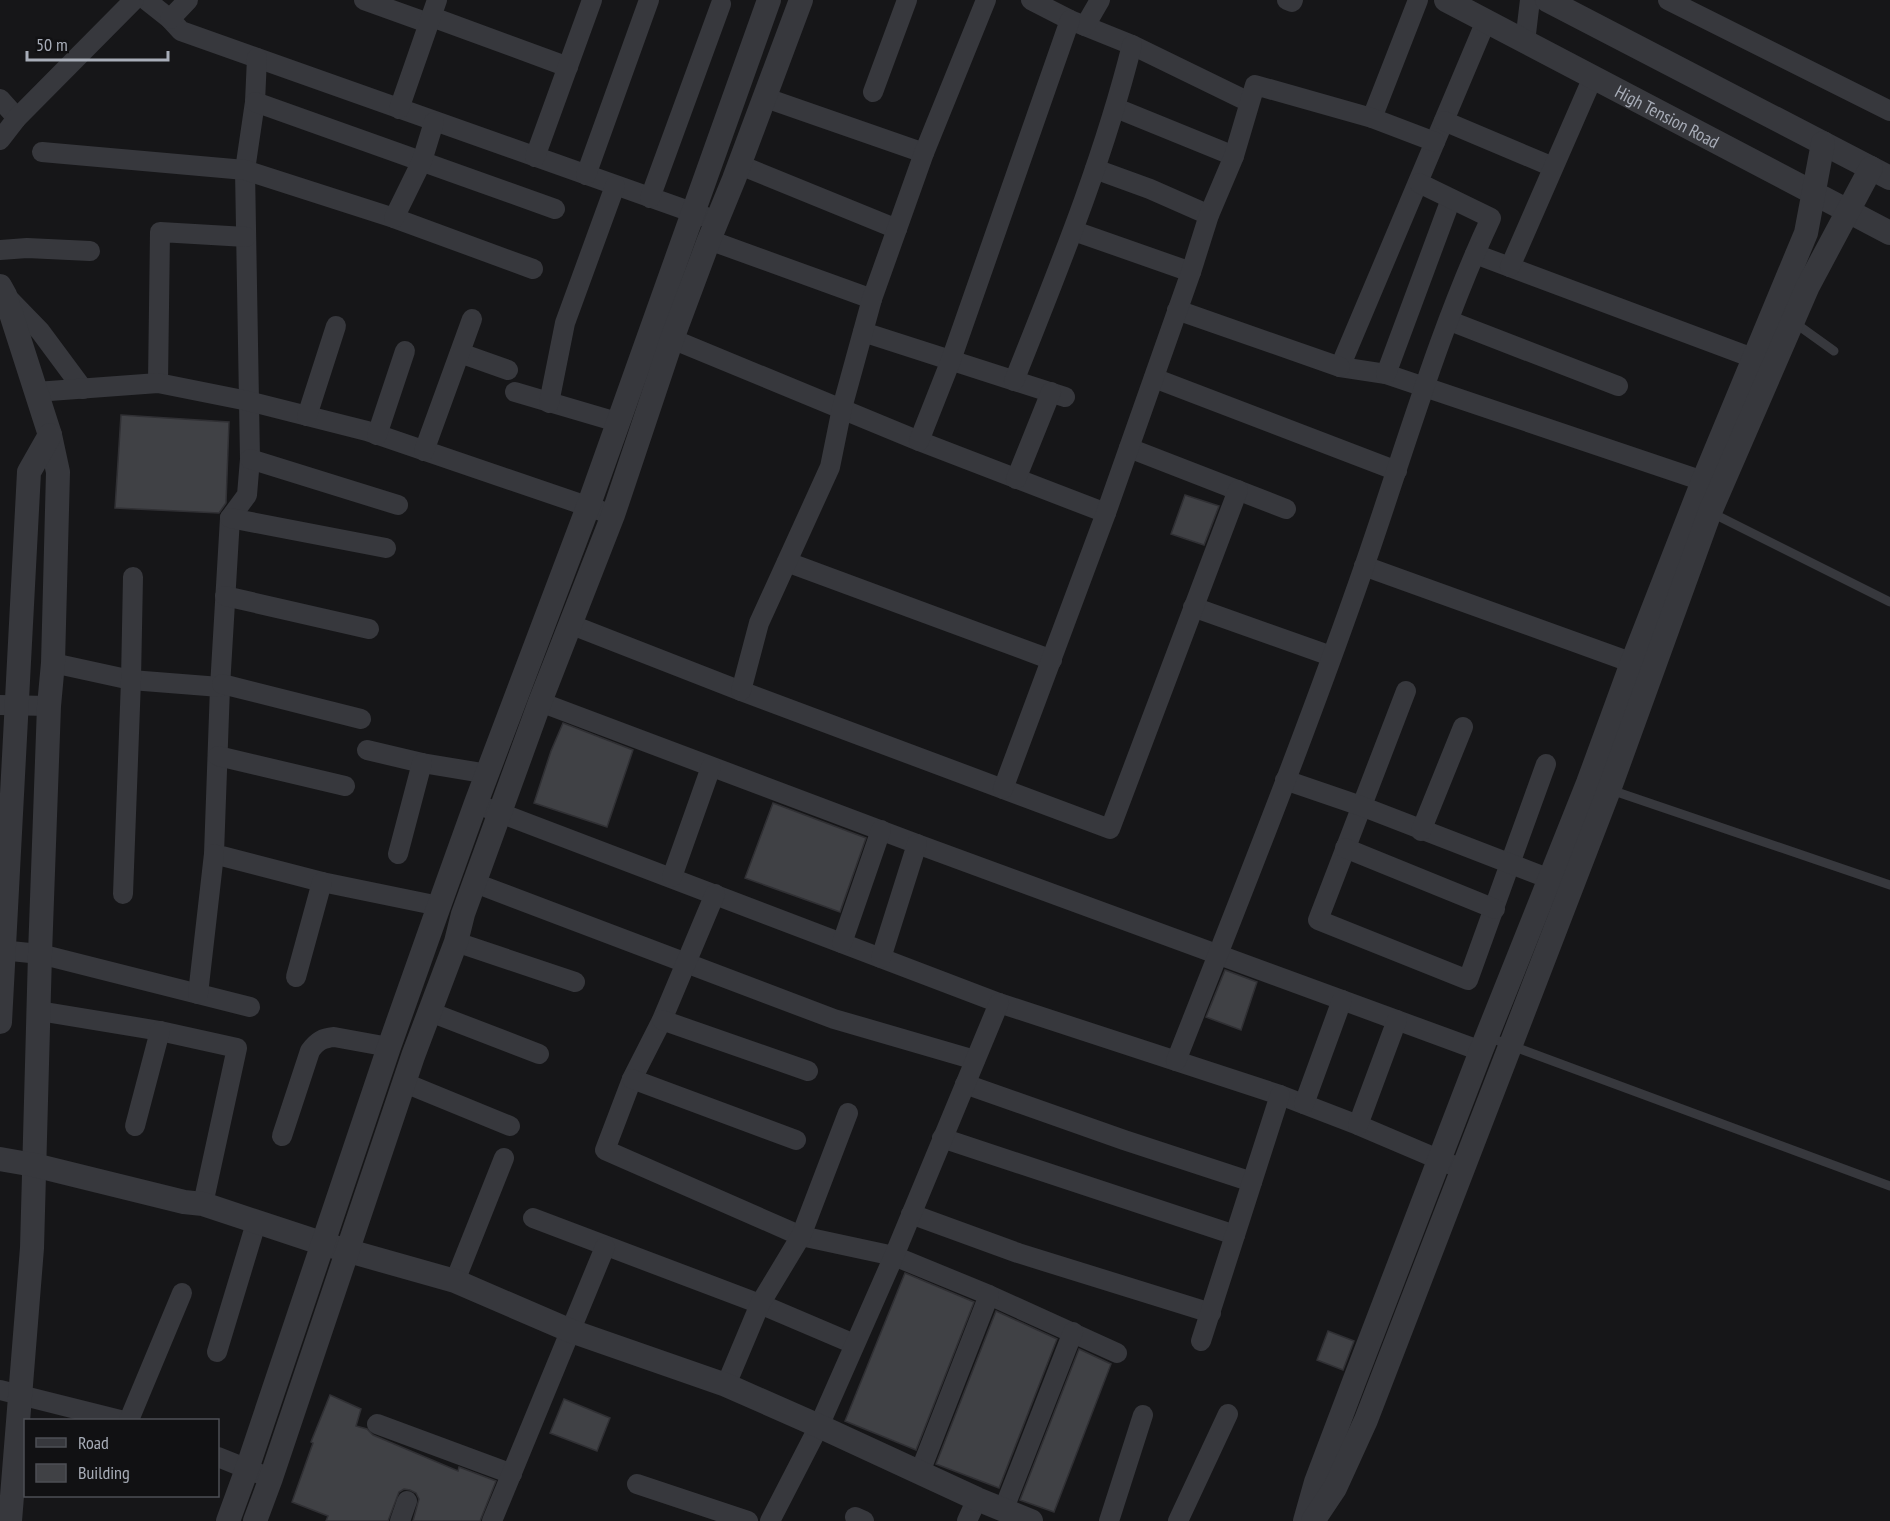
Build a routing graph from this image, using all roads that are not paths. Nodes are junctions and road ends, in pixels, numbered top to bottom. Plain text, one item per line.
1 (134, 0) edge
2 (146, 0) edge
3 (188, 0) edge
4 (364, 0) edge
5 (591, 0) edge
6 (649, 0) edge
7 (769, 0) edge
8 (801, 0) edge
9 (907, 0) edge
10 (986, 0) edge
11 (1031, 0) edge
12 (1100, 0) edge
13 (1287, 0) edge
14 (1293, 0) edge
15 (1419, 0) edge
16 (1446, 0) edge
17 (1530, 0) edge
18 (1547, 0) edge
19 (1668, 0) edge
20 (721, 4) dead end
21 (432, 13) edge
22 (1066, 14) edge
23 (170, 19) junction
24 (1486, 21) junction
25 (1525, 42) junction
26 (1132, 45) junction
27 (257, 58) junction
28 (568, 67) junction
29 (1593, 77) junction
30 (873, 92) dead end
31 (766, 98) junction
32 (0, 99) edge
33 (255, 102) junction
34 (1249, 102) junction
35 (1116, 108) junction
36 (399, 109) junction
37 (1890, 111) edge
38 (17, 118) junction
39 (1371, 118) junction
40 (1444, 121) junction
41 (434, 122) junction
42 (0, 140) edge
43 (1435, 142) junction
44 (1824, 143) junction
45 (42, 152) dead end
46 (924, 153) junction
47 (1234, 156) junction
48 (535, 157) junction
49 (422, 160) junction
50 (740, 165) junction
51 (1553, 167) junction
52 (1095, 169) junction
53 (245, 170) junction
54 (1880, 173) edge
55 (586, 175) junction
56 (1419, 183) junction
57 (615, 186) junction
58 (1815, 194) junction
59 (650, 198) junction
60 (1451, 199) junction
61 (555, 208) dead end
62 (692, 211) junction
63 (1847, 211) junction
64 (1209, 215) junction
65 (394, 218) junction
66 (897, 229) junction
67 (713, 231) junction
68 (1074, 231) junction
69 (1890, 233) edge
70 (246, 237) junction
71 (0, 250) edge
72 (90, 251) dead end
73 (1474, 254) junction
74 (1510, 267) junction
75 (533, 269) dead end
76 (1191, 272) junction
77 (2, 294) edge
78 (872, 299) junction
79 (1177, 310) junction
80 (1782, 317) junction
81 (472, 319) dead end
82 (1450, 321) junction
83 (336, 326) dead end
84 (863, 332) junction
85 (672, 339) junction
86 (405, 351) dead end
87 (1834, 351) dead end
88 (460, 352) junction
89 (1753, 358) junction
90 (951, 360) junction
91 (1340, 367) junction
92 (508, 370) dead end
93 (1386, 374) junction
94 (1154, 378) junction
95 (1014, 381) junction
96 (158, 383) junction
97 (1618, 386) dead end
98 (83, 388) junction
99 (1425, 388) junction
100 (36, 392) junction
101 (515, 392) dead end
102 (248, 400) junction
103 (549, 403) junction
104 (842, 408) junction
105 (307, 416) junction
106 (617, 422) junction
107 (50, 435) junction
108 (377, 435) junction
109 (919, 441) junction
110 (1129, 448) junction
111 (424, 451) junction
112 (250, 459) junction
113 (1397, 471) junction
114 (1016, 479) junction
115 (1702, 481) junction
116 (1238, 490) junction
117 (398, 505) dead end
118 (588, 507) junction
119 (1286, 509) dead end
120 (1702, 509) junction
121 (1106, 513) junction
122 (613, 515) junction
123 (230, 518) junction
124 (386, 548) dead end
125 (787, 562) junction
126 (1364, 566) junction
127 (133, 577) dead end
128 (225, 596) junction
129 (1890, 602) edge
130 (1193, 607) junction
131 (572, 625) junction
132 (369, 629) dead end
133 (1331, 656) junction
134 (1052, 660) junction
135 (53, 663) junction
136 (1642, 667) junction
137 (131, 680) junction
138 (221, 685) junction
139 (741, 691) junction
140 (1406, 691) dead end
141 (540, 702) junction
142 (9, 705) edge
143 (49, 706) junction
144 (361, 718) dead end
145 (1462, 727) dead end
146 (367, 750) dead end
147 (218, 756) junction
148 (422, 763) junction
149 (1546, 764) dead end
150 (711, 767) junction
151 (488, 774) junction
152 (1285, 780) junction
153 (345, 786) dead end
154 (1599, 786) junction
155 (1003, 789) junction
156 (6, 796) edge
157 (476, 803) junction
158 (1361, 806) junction
159 (500, 813) junction
160 (881, 830) junction
161 (1421, 831) junction
162 (917, 844) junction
163 (1345, 848) junction
164 (214, 854) junction
165 (398, 854) dead end
166 (1509, 864) junction
167 (672, 877) junction
168 (322, 882) junction
169 (475, 883) junction
170 (1561, 883) junction
171 (1890, 885) edge
172 (123, 894) dead end
173 (715, 894) junction
174 (439, 906) junction
175 (1496, 909) junction
176 (456, 942) junction
177 (842, 943) junction
178 (2, 950) edge
179 (40, 954) junction
180 (1218, 955) junction
181 (881, 958) junction
182 (685, 963) junction
183 (296, 977) dead end
184 (575, 982) dead end
185 (198, 994) junction
186 (1342, 1000) junction
187 (999, 1003) junction
188 (250, 1006) dead end
189 (39, 1011) junction
190 (430, 1012) junction
191 (662, 1020) junction
192 (1397, 1020) junction
193 (0, 1022) edge
194 (160, 1031) junction
195 (1485, 1044) junction
196 (1511, 1044) junction
197 (389, 1047) junction
198 (539, 1054) dead end
199 (975, 1060) junction
200 (1176, 1061) junction
201 (808, 1071) dead end
202 (632, 1079) junction
203 (405, 1083) junction
204 (965, 1084) junction
205 (1280, 1095) junction
206 (1304, 1104) junction
207 (848, 1113) dead end
208 (1358, 1125) junction
209 (135, 1126) dead end
210 (510, 1126) dead end
211 (282, 1136) dead end
212 (942, 1138) junction
213 (796, 1140) dead end
214 (504, 1158) dead end
215 (0, 1159) edge
216 (1440, 1159) junction
217 (34, 1165) junction
218 (1464, 1170) junction
219 (1252, 1182) junction
220 (1890, 1186) edge
221 (203, 1204) junction
222 (911, 1214) junction
223 (533, 1218) dead end
224 (256, 1222) junction
225 (1235, 1235) junction
226 (801, 1236) junction
227 (324, 1244) junction
228 (605, 1247) junction
229 (348, 1250) junction
230 (894, 1256) junction
231 (456, 1281) junction
232 (182, 1293) dead end
233 (989, 1295) junction
234 (760, 1304) junction
235 (1211, 1313) junction
236 (570, 1331) junction
237 (1073, 1332) junction
238 (1201, 1341) dead end
239 (854, 1344) junction
240 (217, 1352) dead end
241 (1117, 1353) dead end
242 (726, 1385) junction
243 (10, 1393) edge
244 (1228, 1413) dead end
245 (1143, 1414) dead end
246 (116, 1419) edge
247 (129, 1419) edge
248 (377, 1424) dead end
249 (819, 1426) junction
250 (219, 1457) edge
251 (247, 1469) junction
252 (920, 1472) junction
253 (512, 1474) junction
254 (271, 1478) junction
255 (637, 1484) dead end
256 (977, 1499) junction
257 (407, 1501) dead end
258 (1003, 1511) junction
259 (10, 1521) edge
260 (228, 1521) edge
261 (255, 1521) edge
262 (400, 1521) edge
263 (492, 1521) edge
264 (748, 1521) edge
265 (770, 1521) edge
266 (967, 1521) edge
267 (1031, 1521) edge
268 (1109, 1521) edge
269 (1178, 1521) edge
270 (1305, 1521) edge
271 (1313, 1521) edge

1 - 38 street
2 - 23 street
3 - 23 street
4 - 21 street
5 - 28 street
6 - 55 street
7 - 62 street
8 - 31 street
9 - 30 street
10 - 46 street
11 - 22 street
12 - 22 street
13 - 14 street
15 - 39 street
16 - 24 street, High Tension Road
17 - 25 street
18 - 44 street
19 - 37 street
20 - 59 street
21 - 28 street
21 - 36 street
22 - 26 street
22 - 90 street
23 - 27 street
24 - 25 street, High Tension Road
24 - 40 street
25 - 29 street, High Tension Road
26 - 34 street
26 - 35 street
27 - 33 street
27 - 36 street
28 - 48 street
29 - 51 street
29 - 58 street, High Tension Road
31 - 46 street
31 - 50 street
32 - 38 street
33 - 49 street
33 - 53 street
34 - 39 street
34 - 47 street
35 - 47 street
35 - 52 street
36 - 41 street
38 - 42 street
39 - 43 street
40 - 43 street
40 - 51 street
41 - 48 street
41 - 49 street
43 - 56 street
44 - 54 street
44 - 58 street
45 - 53 street
46 - 66 street
47 - 64 street
48 - 55 street
49 - 61 street
49 - 65 street
50 - 66 street
50 - 67 street
51 - 74 street
52 - 64 street
52 - 68 street
53 - 65 street
53 - 70 street
54 - 63 street
55 - 57 street
56 - 60 street
56 - 91 street
57 - 59 street
57 - 103 street
58 - 63 street, High Tension Road
58 - 80 street
59 - 62 street
60 - 73 street
60 - 93 street
62 - 67 street
62 - 106 street
63 - 69 street, High Tension Road
63 - 80 street
64 - 76 street
65 - 75 street
66 - 78 street
67 - 78 street
67 - 85 street
68 - 76 street
68 - 95 street
70 - 96 street
70 - 102 street
71 - 72 street
73 - 74 street
73 - 82 street
74 - 89 street
76 - 79 street
77 - 98 street
77 - 100 street
78 - 84 street
79 - 91 street
79 - 94 street
80 - 87 lane
80 - 89 street
80 - 120 street
81 - 88 street
82 - 97 street
82 - 99 street
83 - 105 street
84 - 90 street
84 - 104 street
85 - 104 street
85 - 122 street
86 - 108 street
88 - 92 street
88 - 111 street
89 - 115 street
90 - 95 street
90 - 109 street
91 - 93 street
93 - 99 street
94 - 110 street
94 - 113 street
95 - 114 street
96 - 98 street
96 - 102 street
98 - 100 street
99 - 113 street
99 - 115 street
100 - 107 street
101 - 103 street
102 - 105 street
102 - 112 street
103 - 106 street
104 - 109 street
104 - 125 street
105 - 108 street
106 - 118 street
107 - 135 street
107 - 142 street
108 - 111 street
109 - 114 street
110 - 116 street
110 - 121 street
111 - 118 street
112 - 117 street
112 - 123 street
113 - 126 street
114 - 121 street
115 - 120 street
116 - 119 street
116 - 130 street
118 - 122 street
118 - 151 street
120 - 129 lane
120 - 136 street
121 - 134 street
122 - 131 street
123 - 124 street
123 - 128 street
125 - 134 street
125 - 139 street
126 - 133 street
126 - 136 street
127 - 137 street
128 - 132 street
128 - 138 street
130 - 133 street
130 - 155 street
131 - 139 street
131 - 141 street
133 - 152 street
134 - 155 street
135 - 137 street
135 - 143 street
136 - 154 street
137 - 138 street
137 - 172 street
138 - 144 street
138 - 147 street
139 - 155 street
140 - 158 street
141 - 150 street
141 - 159 street
142 - 143 street
142 - 156 street
143 - 179 street
145 - 161 street
146 - 148 street
147 - 153 street
147 - 164 street
148 - 151 street
148 - 165 street
149 - 166 street
150 - 160 street
150 - 167 street
151 - 157 street
152 - 158 street
152 - 180 street
154 - 170 street
154 - 171 lane
156 - 178 street
157 - 159 street
157 - 174 street
158 - 161 street
158 - 163 street
159 - 167 street
159 - 169 street
160 - 162 street
160 - 177 street
161 - 166 street
162 - 180 street
162 - 181 street
163 - 175 street
163 - 175 street
164 - 168 street
164 - 185 street
166 - 170 street
166 - 175 street
167 - 173 street
168 - 174 street
168 - 183 street
169 - 176 street
169 - 182 street
170 - 195 street
170 - 196 street
173 - 177 street
173 - 182 street
174 - 197 street
176 - 184 street
176 - 190 street
177 - 181 street
178 - 179 street
178 - 193 street
179 - 185 street
179 - 189 street
180 - 186 street
180 - 200 street
181 - 187 street
182 - 191 street
182 - 199 street
185 - 188 street
186 - 192 street
186 - 206 street
187 - 199 street
187 - 200 street
189 - 194 street
189 - 217 street
190 - 198 street
190 - 203 street
191 - 201 street
191 - 202 street
192 - 195 street
192 - 208 street
194 - 209 street
194 - 221 street
195 - 196 lane
195 - 216 street
196 - 218 street
196 - 220 lane
197 - 211 street
197 - 227 street
199 - 204 street
200 - 205 street
202 - 213 street
202 - 226 street
203 - 210 street
203 - 229 street
204 - 212 street
204 - 219 street
205 - 206 street
205 - 219 street
206 - 208 street
207 - 226 street
208 - 216 street
212 - 222 street
212 - 225 street
214 - 231 street
215 - 217 street
216 - 218 street
216 - 270 street
217 - 221 street
217 - 243 street
218 - 271 street
219 - 225 street
221 - 224 street
222 - 230 street
222 - 235 street
223 - 228 street
224 - 227 street
224 - 240 street
225 - 235 street
226 - 230 street
226 - 234 street
227 - 229 street
227 - 251 street
228 - 234 street
228 - 236 street
229 - 231 street
229 - 254 street
230 - 233 street
230 - 239 street
231 - 236 street
232 - 247 street
233 - 237 street
233 - 252 street
234 - 239 street
234 - 242 street
235 - 238 street
236 - 242 street
236 - 253 street
237 - 241 street
237 - 258 street
239 - 249 street
242 - 249 street
243 - 246 street
243 - 259 street
244 - 269 street
245 - 268 street
248 - 253 street
249 - 252 street
249 - 265 street
250 - 251 street
251 - 254 street
251 - 260 street
252 - 256 street
253 - 263 street
254 - 261 street
255 - 264 street
256 - 258 street
256 - 266 street
257 - 262 street
258 - 267 street

